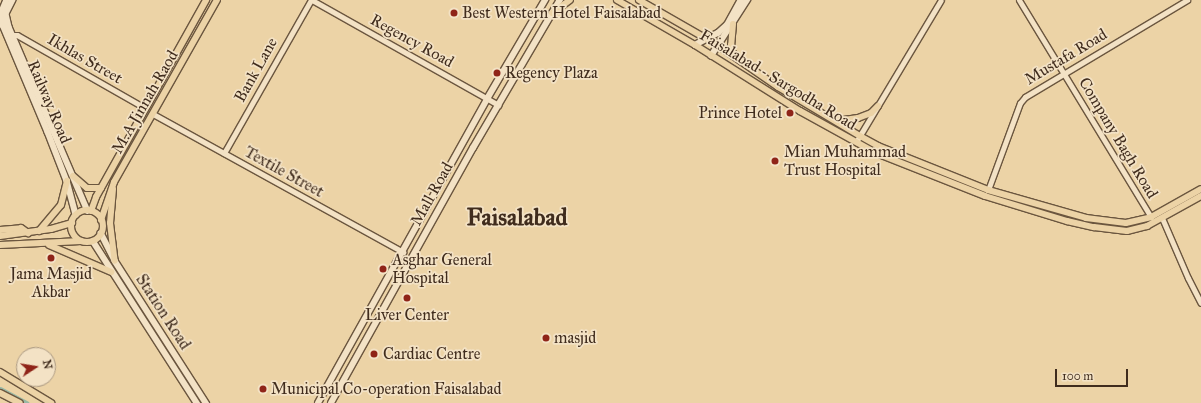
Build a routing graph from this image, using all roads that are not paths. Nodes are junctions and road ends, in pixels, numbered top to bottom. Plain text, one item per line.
1 (7, 0) edge
2 (13, 0) edge
3 (206, 0) edge
4 (217, 0) edge
5 (312, 0) edge
6 (545, 0) edge
7 (560, 0) edge
8 (570, 0) edge
9 (617, 0) edge
10 (639, 0) edge
11 (741, 0) edge
12 (748, 0) edge
13 (942, 0) edge
14 (1019, 0) edge
15 (1187, 0) edge
16 (552, 13) junction
17 (2, 14) edge
18 (733, 24) junction
19 (12, 35) junction
20 (707, 39) junction
21 (695, 45) junction
22 (719, 46) junction
23 (711, 56) junction
24 (741, 62) junction
25 (1063, 73) junction
26 (488, 99) junction
27 (498, 105) junction
28 (878, 106) junction
29 (145, 108) junction
30 (153, 114) junction
31 (829, 118) junction
32 (858, 139) junction
33 (224, 153) junction
34 (74, 176) junction
35 (67, 182) junction
36 (114, 182) junction
37 (101, 188) junction
38 (1201, 189) edge
39 (988, 190) junction
40 (1201, 196) edge
41 (89, 211) junction
42 (76, 215) junction
43 (1151, 217) junction
44 (1162, 218) junction
45 (101, 220) junction
46 (72, 223) junction
47 (0, 230) edge
48 (39, 232) junction
49 (28, 233) junction
50 (102, 233) junction
51 (0, 236) edge
52 (81, 241) junction
53 (93, 241) junction
54 (46, 244) junction
55 (0, 245) edge
56 (403, 252) junction
57 (115, 261) junction
58 (111, 272) junction
59 (1201, 303) edge
60 (0, 372) edge
61 (0, 393) edge
62 (20, 403) edge
63 (51, 403) edge
64 (197, 403) edge
65 (206, 403) edge
66 (318, 403) edge
67 (331, 403) edge

1 - 17 main road
2 - 17 main road
3 - 29 main road
4 - 30 main road, M.A Jinnah Raod
5 - 26 street, Regency Road
5 - 33 street, Bank Lane
6 - 26 main road, Mall Road
7 - 16 main road, Mall Road
8 - 16 main road
9 - 21 main road, Faisalabad - Sargodha Road
10 - 20 main road, Faisalabad - Sargodha Road
11 - 20 main road
12 - 18 main road
13 - 28 street
14 - 25 street, Company Bagh Road
15 - 25 street, Mustafa Road
16 - 27 main road, Mall Road
17 - 19 main road, Railway Road
17 - 35 main road, Railway Road
18 - 22 main road
18 - 24 main road
19 - 29 street, Ikhlas Street
19 - 34 main road, Railway Road
20 - 21 main road
20 - 22 main road, Faisalabad - Sargodha Road
21 - 23 main road, Faisalabad - Sargodha Road
22 - 23 main road
22 - 24 main road, Faisalabad - Sargodha Road
23 - 32 main road, Faisalabad - Sargodha Road
24 - 31 main road, Faisalabad - Sargodha Road
25 - 39 street, Mustafa Road
25 - 43 street, Company Bagh Road
26 - 27 street, Regency Road
26 - 56 main road, Mall Road
27 - 67 main road, Mall Road
28 - 31 main road
28 - 32 street
29 - 37 main road
30 - 33 street, Textile Street
30 - 36 main road, M.A Jinnah Raod
31 - 32 main road, Faisalabad - Sargodha Road
32 - 39 main road, Faisalabad - Sargodha Road
32 - 44 main road, Faisalabad - Sargodha Road
33 - 56 street, Textile Street
34 - 37 main road
34 - 41 main road, Railway Road
35 - 42 main road, Railway Road
35 - 48 main road
36 - 45 main road, M.A Jinnah Raod
36 - 57 main road
37 - 41 main road
38 - 43 main road, Faisalabad - Sargodha Road
39 - 43 main road, Faisalabad - Sargodha Road
40 - 44 main road, Faisalabad - Sargodha Road
41 - 42 main road
41 - 45 main road
42 - 46 main road
44 - 59 street
45 - 50 main road
46 - 48 main road
46 - 52 main road
47 - 49 main road
48 - 49 main road
49 - 51 main road
50 - 53 main road
50 - 57 main road, Station Road
52 - 53 main road
52 - 54 main road
53 - 58 main road, Station Road
54 - 55 main road
54 - 58 main road
56 - 66 main road, Mall Road
57 - 65 main road, Station Road
58 - 64 main road, Station Road
60 - 63 main road
61 - 62 main road

